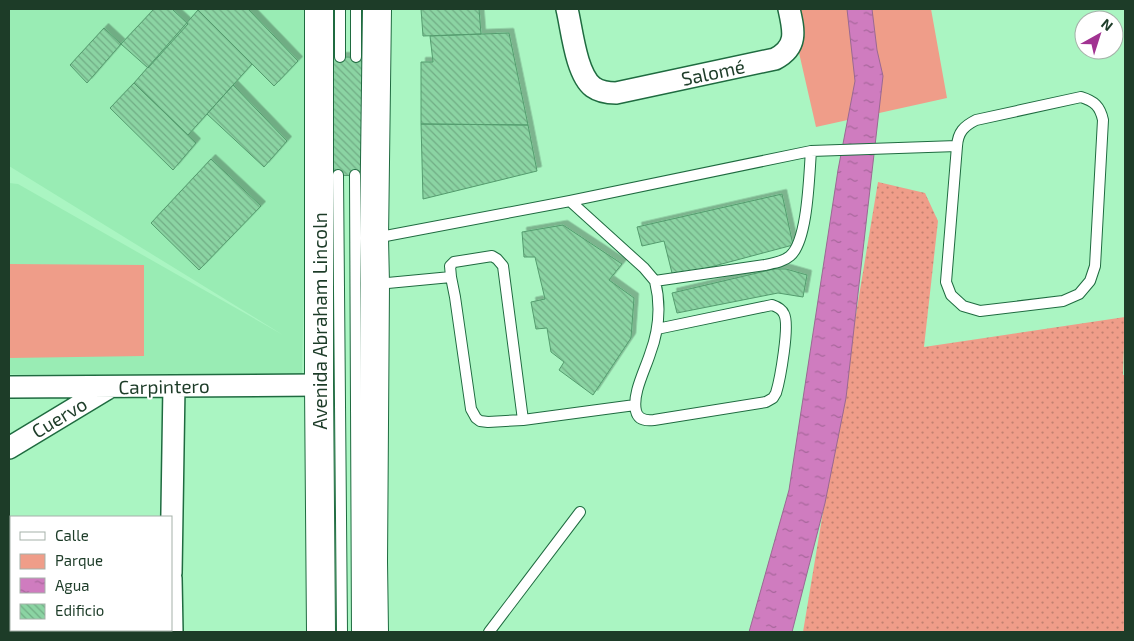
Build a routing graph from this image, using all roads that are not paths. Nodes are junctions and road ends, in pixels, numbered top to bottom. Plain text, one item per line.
1 (319, 9) edge
2 (340, 9) edge
3 (356, 9) edge
4 (377, 9) edge
5 (567, 9) edge
6 (789, 9) edge
7 (340, 57) dead end
8 (356, 57) dead end
9 (957, 146) junction
10 (811, 151) junction
11 (338, 175) dead end
12 (355, 175) dead end
13 (570, 202) junction
14 (374, 238) junction
15 (451, 277) junction
16 (655, 281) junction
17 (375, 284) junction
18 (657, 329) junction
19 (319, 385) junction
20 (174, 386) junction
21 (9, 387) edge
22 (110, 387) junction
23 (635, 405) junction
24 (523, 420) junction
25 (9, 448) edge
26 (580, 512) dead end
27 (164, 513) edge
28 (321, 632) edge
29 (342, 632) edge
30 (357, 632) edge
31 (374, 632) edge
32 (489, 632) edge

1 - 19 main road, Avenida Abraham Lincoln
2 - 7 lane
3 - 8 lane
4 - 14 main road
5 - 6 street, Salomé
9 - 9 lane
9 - 10 lane
10 - 13 lane
10 - 16 lane
11 - 29 lane
12 - 30 lane
13 - 14 lane
13 - 16 lane
14 - 17 main road
15 - 17 lane
15 - 24 lane
15 - 24 lane
16 - 18 lane
17 - 31 main road
18 - 23 lane
18 - 23 lane
19 - 20 street, Carpintero
19 - 28 main road, Avenida Abraham Lincoln
20 - 22 street, Carpintero
20 - 27 street
21 - 22 street, Carpintero
22 - 25 street, Cuervo
23 - 24 lane
26 - 32 lane

